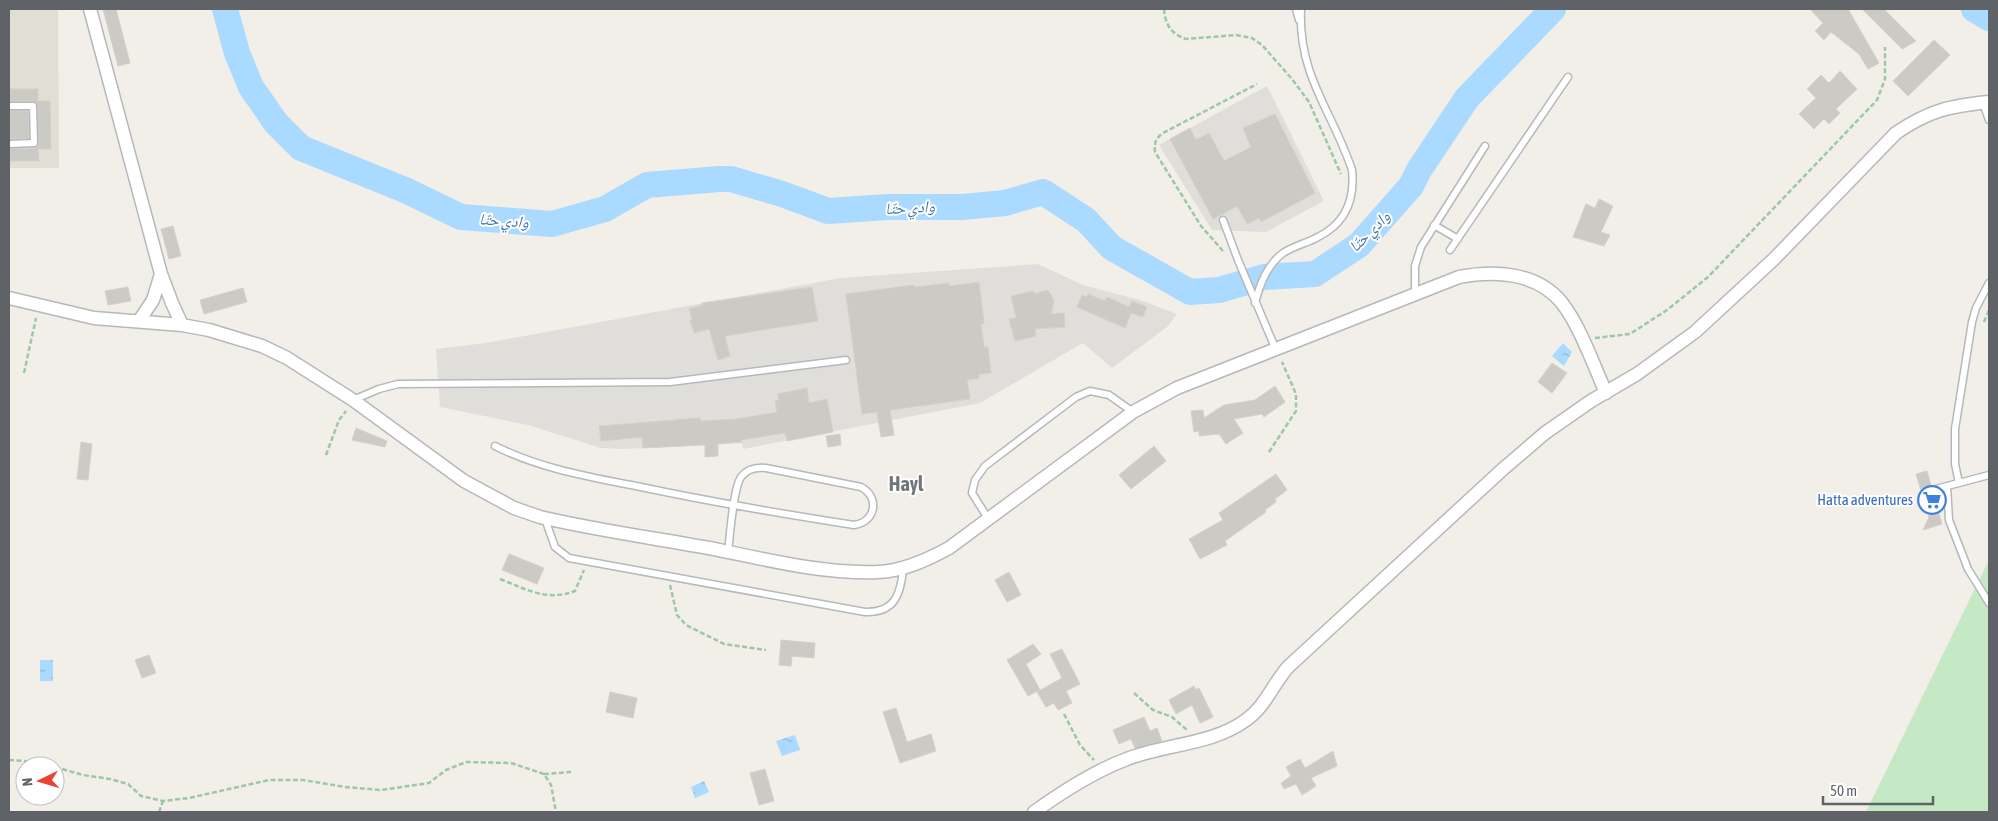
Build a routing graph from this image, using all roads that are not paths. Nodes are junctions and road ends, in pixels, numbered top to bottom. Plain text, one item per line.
1 (90, 9) edge
2 (1296, 9) edge
3 (1301, 9) edge
4 (1300, 26) junction
5 (1568, 77) dead end
6 (1986, 102) edge
7 (9, 106) edge
8 (1989, 120) edge
9 (9, 144) edge
10 (1485, 146) dead end
11 (1223, 220) dead end
12 (1434, 225) junction
13 (1458, 239) junction
14 (1450, 250) dead end
15 (160, 274) junction
16 (1989, 282) edge
17 (1415, 295) junction
18 (9, 298) edge
19 (1256, 303) junction
20 (140, 321) junction
21 (182, 325) junction
22 (1276, 350) junction
23 (846, 360) dead end
24 (1606, 393) junction
25 (353, 400) junction
26 (1133, 412) junction
27 (495, 446) dead end
28 (1989, 475) edge
29 (1959, 482) junction
30 (1948, 486) junction
31 (1936, 490) dead end
32 (734, 506) junction
33 (546, 518) junction
34 (989, 520) junction
35 (728, 552) junction
36 (903, 568) junction
37 (1989, 603) edge
38 (1034, 812) edge

1 - 15 street
2 - 4 lane
3 - 4 lane
4 - 19 lane
5 - 13 lane
6 - 8 lane
6 - 24 street
7 - 9 lane
10 - 12 lane
11 - 19 lane
12 - 13 lane
12 - 17 lane
13 - 14 lane
15 - 20 street
15 - 21 street
16 - 29 lane
17 - 22 street
17 - 24 street
18 - 20 street
19 - 22 lane
20 - 21 street
21 - 25 street
22 - 26 street
23 - 25 lane
24 - 38 street
25 - 33 street
26 - 34 street
26 - 34 lane
27 - 32 lane
28 - 29 lane
29 - 30 lane
30 - 31 lane
30 - 37 lane
32 - 32 lane
32 - 35 lane
33 - 35 street
33 - 36 lane
34 - 36 street
35 - 36 street

